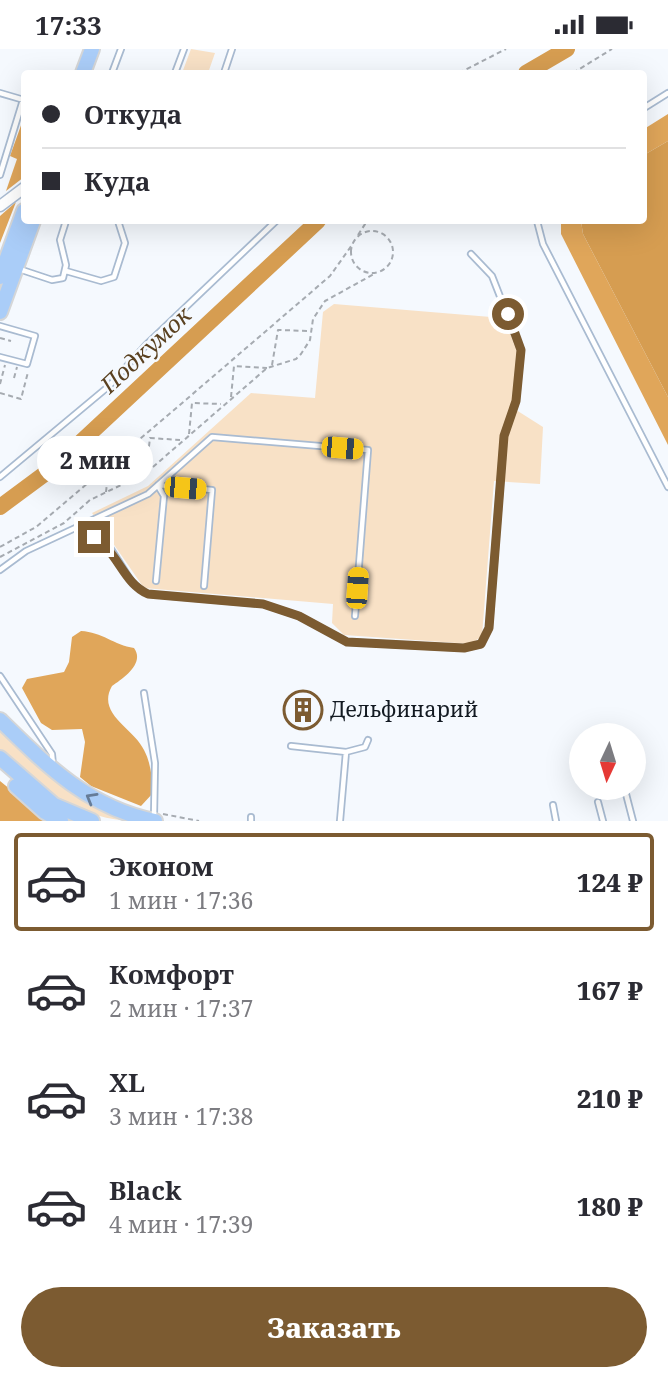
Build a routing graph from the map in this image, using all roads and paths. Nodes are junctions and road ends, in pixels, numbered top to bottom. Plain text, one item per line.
1 (92, 49) edge
2 (121, 49) edge
3 (184, 49) edge
4 (232, 49) edge
5 (506, 49) edge
6 (612, 49) edge
7 (84, 70) edge
8 (114, 70) edge
9 (176, 70) edge
10 (225, 70) edge
11 (465, 70) edge
12 (578, 70) edge
13 (0, 93) edge
14 (668, 93) edge
15 (21, 99) edge
16 (647, 106) edge
17 (21, 109) edge
18 (0, 175) edge
19 (21, 190) edge
20 (0, 206) edge
21 (21, 219) edge
22 (32, 224) edge
23 (65, 224) edge
24 (119, 224) edge
25 (273, 224) edge
26 (365, 224) edge
27 (538, 224) edge
28 (355, 239) junction
29 (352, 245) junction
30 (471, 254) dead end
31 (15, 267) junction
32 (66, 271) junction
33 (374, 274) junction
34 (0, 277) edge
35 (0, 312) edge
36 (0, 326) edge
37 (271, 326) junction
38 (278, 330) junction
39 (312, 331) junction
40 (0, 338) edge
41 (11, 341) dead end
42 (0, 357) edge
43 (230, 362) junction
44 (5, 363) dead end
45 (27, 364) junction
46 (18, 366) dead end
47 (234, 366) junction
48 (272, 366) junction
49 (267, 368) junction
50 (14, 378) dead end
51 (0, 384) edge
52 (0, 393) edge
53 (188, 398) junction
54 (230, 398) junction
55 (192, 403) junction
56 (223, 405) junction
57 (145, 434) junction
58 (188, 435) junction
59 (150, 438) junction
60 (182, 440) junction
61 (104, 470) junction
62 (146, 473) junction
63 (108, 474) junction
64 (0, 477) edge
65 (140, 477) junction
66 (157, 485) junction
67 (668, 487) edge
68 (106, 493) junction
69 (78, 527) junction
70 (0, 547) edge
71 (0, 557) edge
72 (0, 570) edge
73 (156, 581) dead end
74 (204, 586) dead end
75 (355, 615) dead end
76 (0, 676) edge
77 (144, 693) dead end
78 (0, 720) edge
79 (368, 740) dead end
80 (291, 746) dead end
81 (346, 752) junction
82 (0, 758) edge
83 (52, 769) junction
84 (0, 771) edge
85 (628, 800) edge
86 (598, 802) dead end
87 (553, 805) dead end
88 (154, 818) edge
89 (61, 821) edge
90 (92, 821) edge
91 (199, 821) edge
92 (340, 821) edge
93 (556, 821) edge
94 (603, 821) edge
95 (633, 821) edge

1 - 7 main road
2 - 8 lane
3 - 9 lane
4 - 10 lane
5 - 11 path
6 - 12 path
13 - 15 lane
14 - 16 lane
17 - 18 lane
19 - 20 street
21 - 34 main road
22 - 31 main road
23 - 32 lane
24 - 32 lane
25 - 64 lane
26 - 28 path
27 - 67 lane
28 - 29 path
28 - 33 path
29 - 33 path
29 - 37 path
30 - 69 lane
31 - 32 lane
31 - 35 main road
33 - 39 path
36 - 45 lane
37 - 38 path
37 - 43 path
38 - 39 path
38 - 48 path
39 - 48 path
40 - 41 path
42 - 45 lane
43 - 47 path
43 - 53 path
44 - 51 path
45 - 52 path
46 - 50 path
47 - 49 path
47 - 54 path
48 - 49 path
49 - 54 path
53 - 55 path
53 - 57 path
54 - 56 path
55 - 56 path
55 - 58 path
56 - 58 path
57 - 59 path
57 - 61 path
58 - 60 path
59 - 60 path
59 - 62 path
60 - 62 path
61 - 63 path
61 - 70 path
62 - 65 path
63 - 65 path
63 - 68 path
65 - 68 path
66 - 69 lane
66 - 73 lane
66 - 74 lane
66 - 75 lane
68 - 71 path
69 - 72 lane
76 - 83 lane
77 - 88 lane
78 - 83 main road
79 - 81 lane
80 - 81 lane
81 - 92 lane
82 - 90 main road
88 -> 83 main road
84 - 89 main road
85 - 95 lane
86 - 94 lane
87 - 93 lane
88 - 91 path

